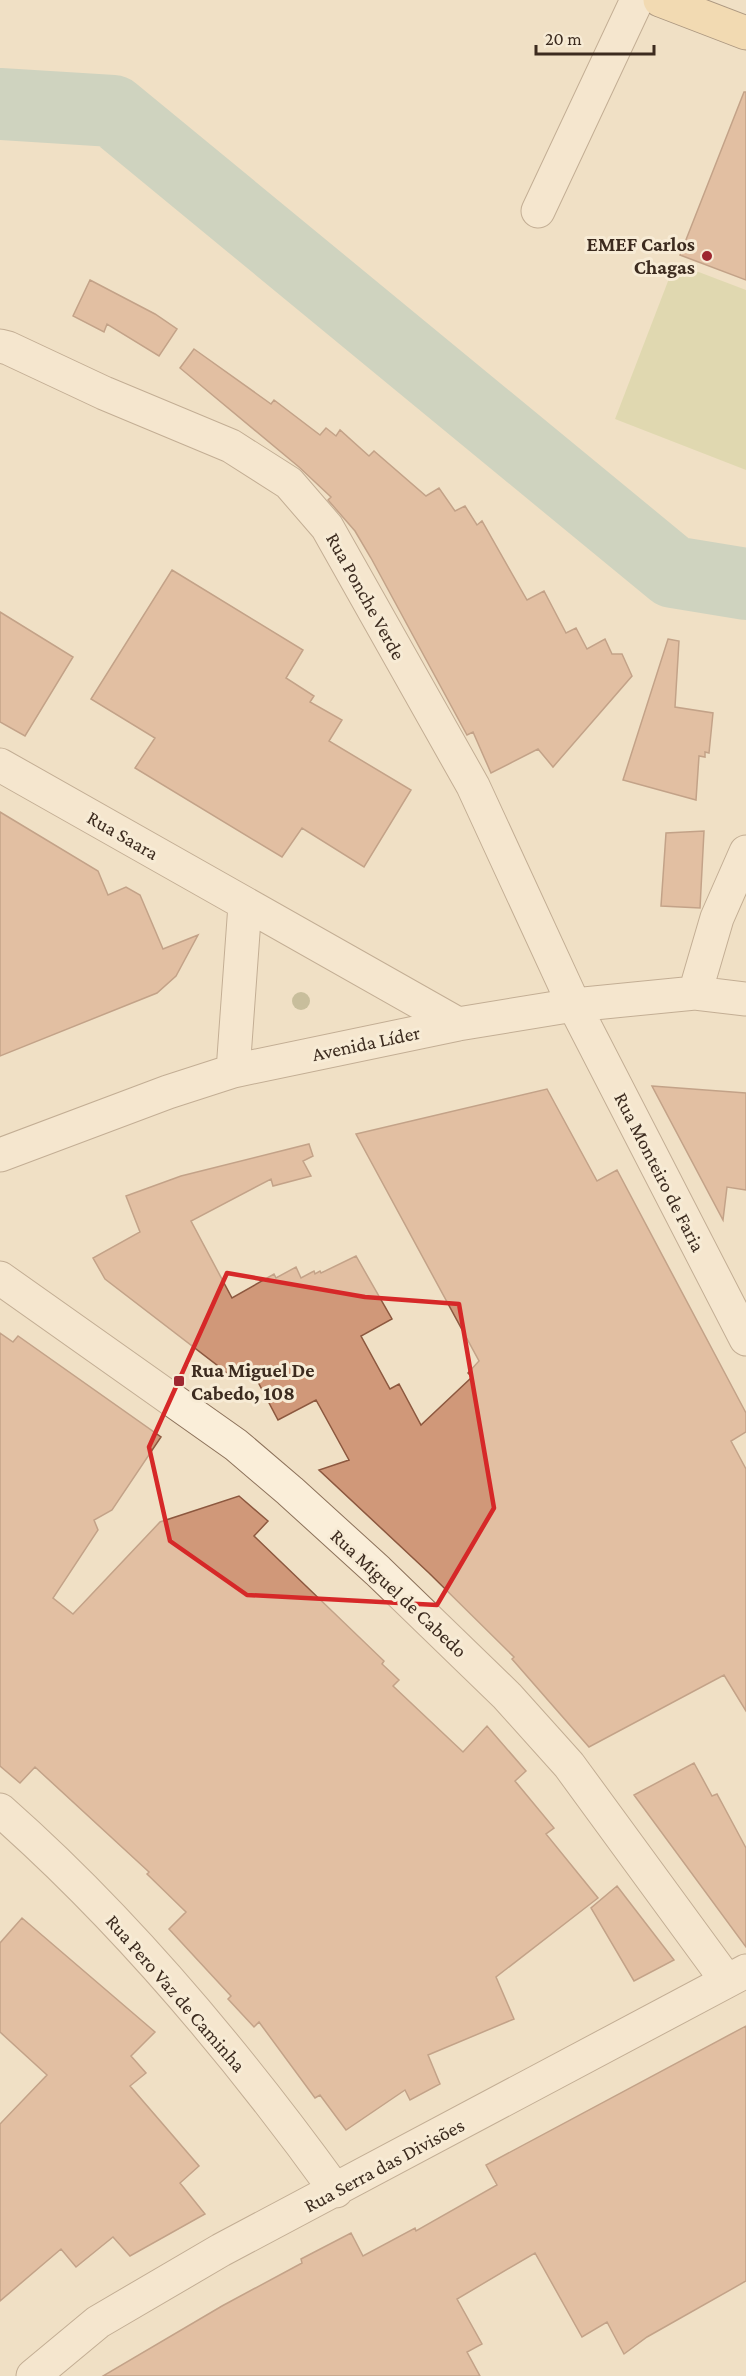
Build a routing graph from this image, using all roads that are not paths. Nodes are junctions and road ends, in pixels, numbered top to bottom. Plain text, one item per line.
1 (637, 0) edge
2 (660, 0) edge
3 (746, 33) edge
4 (538, 211) dead end
5 (0, 346) edge
6 (0, 765) edge
7 (746, 852) edge
8 (245, 905) junction
9 (695, 993) junction
10 (746, 999) edge
11 (573, 1005) junction
12 (458, 1024) junction
13 (233, 1071) junction
14 (0, 1155) edge
15 (0, 1278) edge
16 (746, 1339) edge
17 (0, 1810) edge
18 (737, 1976) edge
19 (336, 2191) junction
20 (33, 2376) edge

1 - 4 street
2 - 3 main road
5 - 11 street, Rua Ponche Verde
6 - 8 street, Rua Saara
7 - 9 street
8 - 12 street, Rua Saara
8 - 13 street
9 - 10 street, Avenida Líder
9 - 11 street, Avenida Líder
11 - 12 street, Avenida Líder
11 - 16 street, Rua Monteiro de Faria
12 - 13 street, Avenida Líder
13 - 14 street, Avenida Líder
15 - 18 street, Rua Miguel de Cabedo
17 - 19 street, Rua Pero Vaz de Caminha
18 - 19 street, Rua Serra das Divisões
19 - 20 street, Rua Serra das Divisões

